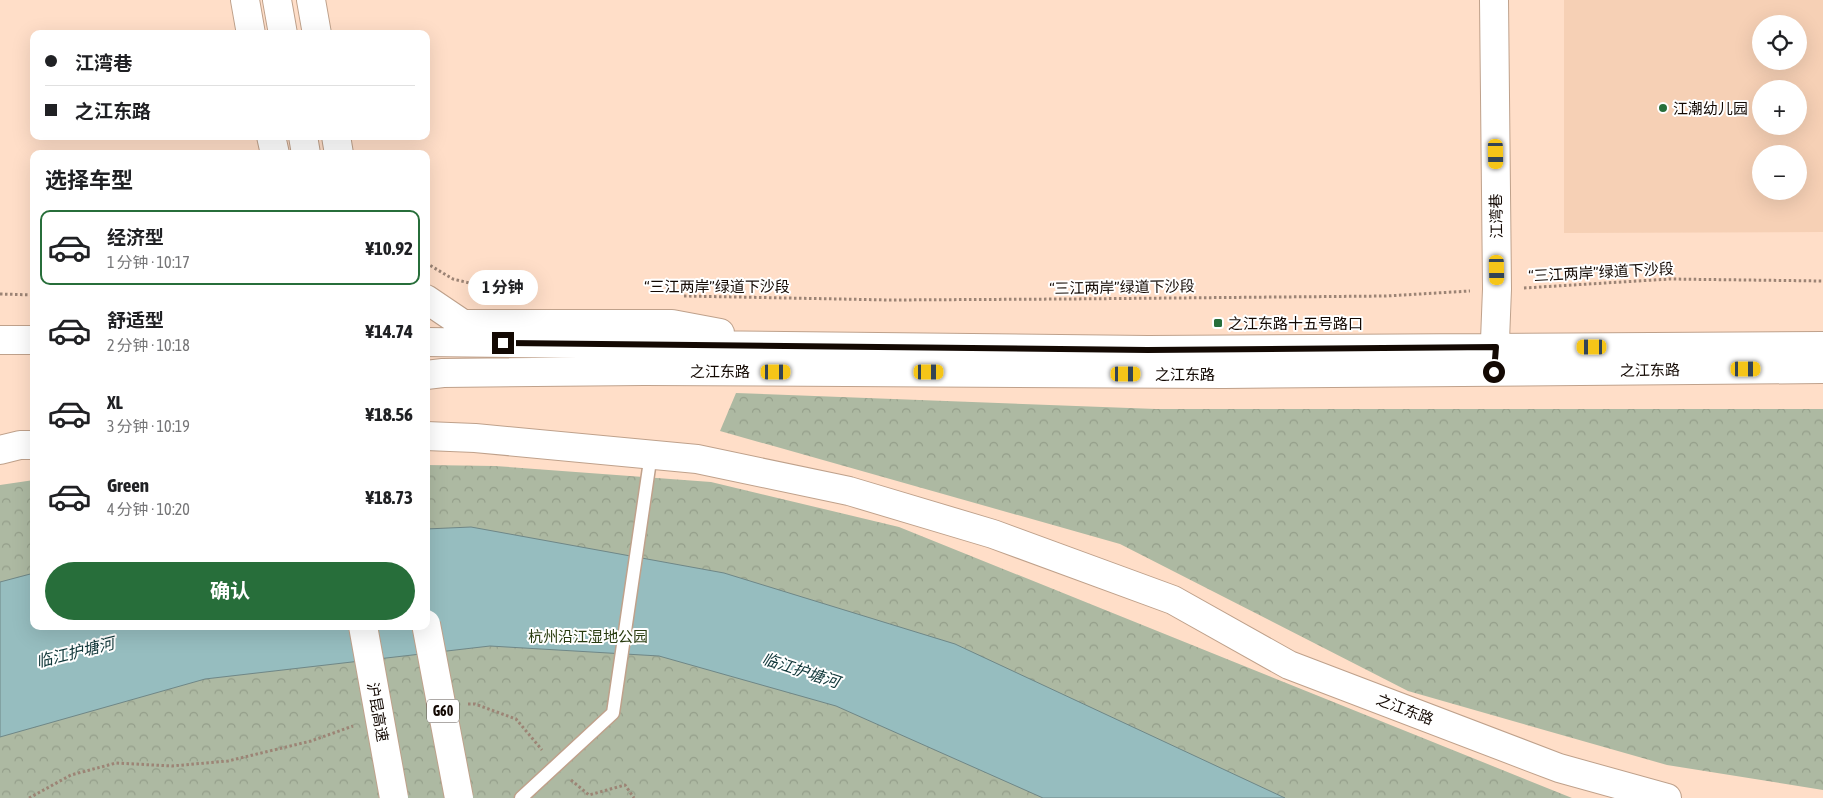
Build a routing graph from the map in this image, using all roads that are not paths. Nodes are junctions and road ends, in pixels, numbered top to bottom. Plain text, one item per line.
1 (244, 0) edge
2 (277, 0) edge
3 (311, 0) edge
4 (1494, 0) edge
5 (250, 30) edge
6 (282, 30) edge
7 (316, 30) edge
8 (430, 302) edge
9 (0, 340) edge
10 (30, 340) edge
11 (430, 342) edge
12 (785, 346) junction
13 (1823, 346) edge
14 (1495, 360) junction
15 (1823, 369) edge
16 (430, 375) edge
17 (430, 436) edge
18 (651, 454) junction
19 (363, 630) edge
20 (427, 630) edge
21 (394, 798) edge
22 (459, 798) edge
23 (521, 798) edge
24 (1667, 798) edge

1 - 5 main road
2 - 6 main road
3 - 7 main road
4 - 14 main road, 江湾巷
8 - 12 main road
9 - 10 main road
11 - 12 main road, 之江东路
12 - 14 main road, 之江东路
13 - 14 main road, 之江东路
14 - 15 main road, 之江东路
14 - 16 main road, 之江东路
17 - 18 main road, 之江东路
18 - 23 lane
18 - 24 main road, 之江东路
19 - 21 main road, 沪昆高速, bridge
20 - 22 main road, G60, bridge

